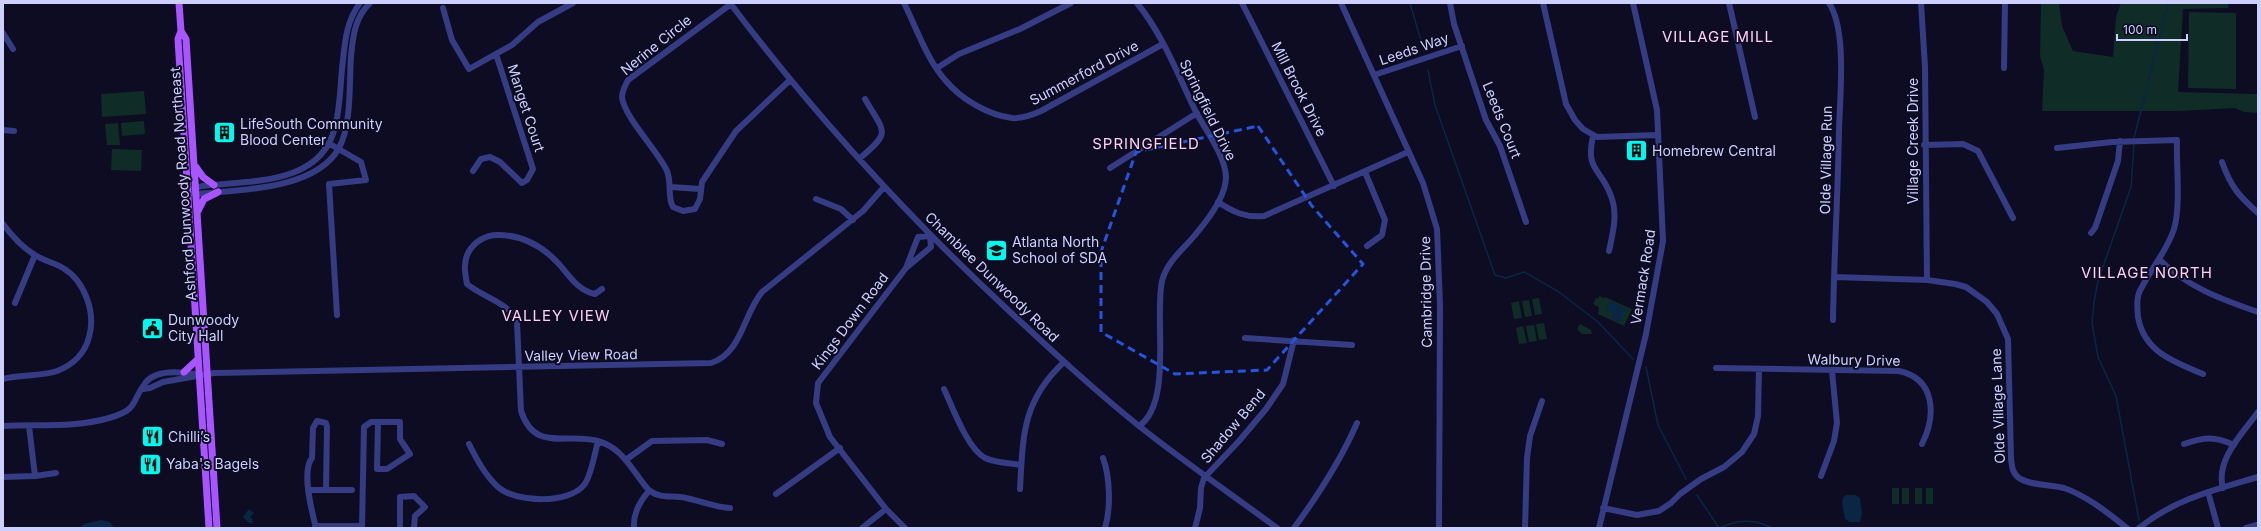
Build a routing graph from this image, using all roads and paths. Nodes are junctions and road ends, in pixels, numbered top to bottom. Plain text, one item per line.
1 (179, 3) edge
2 (360, 3) edge
3 (369, 3) edge
4 (573, 3) edge
5 (730, 3) edge
6 (904, 3) edge
7 (1071, 3) edge
8 (1138, 3) edge
9 (1242, 3) edge
10 (1341, 3) edge
11 (1450, 3) edge
12 (1543, 3) edge
13 (1633, 3) edge
14 (1729, 3) edge
15 (1829, 3) edge
16 (1921, 3) edge
17 (2005, 3) edge
18 (443, 8) dead end
19 (181, 31) junction
20 (3, 33) edge
21 (1163, 44) junction
22 (1462, 46) junction
23 (13, 49) dead end
24 (496, 54) junction
25 (937, 68) junction
26 (2004, 68) dead end
27 (1374, 75) junction
28 (790, 80) junction
29 (865, 99) dead end
30 (1197, 113) junction
31 (1755, 117) dead end
32 (3, 130) edge
33 (14, 131) dead end
34 (1593, 136) junction
35 (1658, 136) junction
36 (2120, 141) junction
37 (330, 144) junction
38 (1924, 144) junction
39 (339, 148) junction
40 (2057, 148) dead end
41 (1408, 152) junction
42 (859, 159) junction
43 (2222, 162) dead end
44 (195, 166) junction
45 (1110, 168) dead end
46 (473, 171) dead end
47 (1365, 172) junction
48 (214, 184) junction
49 (1334, 186) junction
50 (671, 187) junction
51 (884, 187) junction
52 (700, 189) junction
53 (197, 191) junction
54 (187, 192) junction
55 (218, 192) junction
56 (816, 199) dead end
57 (1218, 202) junction
58 (198, 211) junction
59 (2258, 213) edge
60 (2013, 218) dead end
61 (853, 220) junction
62 (1526, 222) dead end
63 (3, 224) edge
64 (2091, 233) dead end
65 (930, 236) junction
66 (1367, 246) dead end
67 (1609, 251) dead end
68 (35, 255) junction
69 (2160, 260) junction
70 (906, 268) junction
71 (1834, 278) junction
72 (1927, 280) junction
73 (602, 289) dead end
74 (15, 303) dead end
75 (2258, 312) edge
76 (337, 315) dead end
77 (1834, 320) dead end
78 (1245, 338) dead end
79 (1294, 340) junction
80 (1352, 345) dead end
81 (198, 358) junction
82 (1064, 362) junction
83 (519, 368) junction
84 (1716, 368) dead end
85 (1759, 369) junction
86 (1832, 371) junction
87 (184, 372) junction
88 (207, 374) junction
89 (2203, 374) dead end
90 (199, 375) junction
91 (3, 379) edge
92 (143, 389) junction
93 (944, 389) dead end
94 (1542, 402) dead end
95 (2258, 412) edge
96 (378, 422) junction
97 (1357, 423) dead end
98 (3, 426) edge
99 (29, 426) junction
100 (1139, 426) junction
101 (598, 441) junction
102 (469, 444) dead end
103 (722, 444) dead end
104 (1922, 444) dead end
105 (2184, 444) dead end
106 (2234, 445) junction
107 (840, 448) junction
108 (1103, 458) dead end
109 (627, 459) junction
110 (1021, 465) junction
111 (56, 473) dead end
112 (35, 476) junction
113 (1207, 476) junction
114 (1820, 476) dead end
115 (3, 477) edge
116 (2258, 478) edge
117 (2223, 488) junction
118 (1020, 489) dead end
119 (308, 490) junction
120 (326, 490) junction
121 (352, 490) dead end
122 (649, 491) junction
123 (2208, 492) junction
124 (776, 494) dead end
125 (730, 508) dead end
126 (1603, 508) junction
127 (886, 509) junction
128 (2257, 525) edge
129 (315, 527) edge
130 (362, 527) edge
131 (209, 528) edge
132 (217, 528) edge
133 (400, 528) edge
134 (414, 528) edge
135 (634, 528) edge
136 (862, 528) edge
137 (905, 528) edge
138 (1105, 528) edge
139 (1194, 528) edge
140 (1277, 528) edge
141 (1294, 528) edge
142 (1439, 528) edge
143 (1525, 528) edge
144 (1599, 528) edge
145 (2127, 528) edge
146 (2139, 528) edge
147 (2218, 528) edge
148 (2246, 528) edge

1 - 19 main road, Ashford Dunwoody Road Northeast
2 - 37 street
3 - 39 street
4 - 24 street
5 - 28 street, Chamblee Dunwoody Road
5 - 50 street, Nerine Circle
6 - 25 street, Summerford Drive
7 - 25 street
8 - 21 street, Springfield Drive
9 - 49 street, Mill Brook Drive
10 - 27 street, Cambridge Drive
11 - 22 street, Leeds Court
12 - 34 street
13 - 35 street, Vermack Road
14 - 31 street
15 - 71 street, Olde Village Run
16 - 38 street, Village Creek Drive
17 - 26 street
18 - 24 street
19 - 44 main road, Ashford Dunwoody Road Northeast
19 - 54 main road, Ashford Dunwoody Road Northeast
20 - 23 street
21 - 25 street, Summerford Drive
21 - 30 street, Springfield Drive
22 - 27 street, Leeds Way
22 - 62 street, Leeds Court
24 - 46 street, Manget Court
27 - 41 street, Cambridge Drive
28 - 42 street, Chamblee Dunwoody Road
28 - 52 street, Nerine Circle
29 - 42 street
30 - 45 street
30 - 57 street, Springfield Drive
32 - 33 street
34 - 35 street
34 - 67 street
35 - 126 street, Vermack Road
36 - 40 street
36 - 64 street
36 - 69 street
37 - 39 street
37 - 48 street
38 - 60 street
38 - 72 street, Village Creek Drive
39 - 55 street
39 - 76 street
41 - 47 street
41 - 142 street, Cambridge Drive
42 - 51 street, Chamblee Dunwoody Road
43 - 59 street
44 - 48 main road
44 - 53 main road, Ashford Dunwoody Road Northeast
47 - 49 street
47 - 66 street
48 - 53 street
49 - 57 street
50 - 52 street
50 - 52 street, Nerine Circle
51 - 61 street, Valley View Road
51 - 65 street, Chamblee Dunwoody Road
53 - 54 street
53 - 55 street
53 - 58 main road, Ashford Dunwoody Road Northeast
54 - 81 main road, Ashford Dunwoody Road Northeast
55 - 58 main road
56 - 61 street
57 - 100 street, Springfield Drive
58 - 88 main road, Ashford Dunwoody Road Northeast
61 - 83 street, Valley View Road
63 - 68 street
65 - 70 street, Kings Down Road
65 - 70 street, Kings Down Road
65 - 82 street, Chamblee Dunwoody Road
68 - 74 street
68 - 91 street
69 - 75 street
69 - 89 street
70 - 107 street, Kings Down Road
71 - 72 street, Olde Village Lane
71 - 77 street, Olde Village Run
72 - 145 street, Olde Village Lane
73 - 83 street
78 - 79 street
79 - 80 street
79 - 113 street, Shadow Bend
81 - 87 main road
81 - 90 main road, Ashford Dunwoody Road Northeast
82 - 100 street, Chamblee Dunwoody Road
82 - 110 street
83 - 88 street, Valley View Road
83 - 101 street
84 - 85 street, Walbury Drive
85 - 86 street, Walbury Drive
85 - 126 street
86 - 104 street, Walbury Drive
86 - 114 street
87 - 90 street
87 - 92 street
88 - 90 street, Valley View Road
88 - 132 main road, Ashford Dunwoody Road Northeast
90 - 92 street
90 - 131 main road, Ashford Dunwoody Road Northeast
92 - 99 street
93 - 110 street
94 - 143 street
95 - 106 street
96 - 96 street
96 - 130 street
97 - 141 street
98 - 99 street
99 - 112 street
100 - 113 street, Chamblee Dunwoody Road
101 - 102 street
101 - 109 street
103 - 109 street
105 - 106 street
106 - 117 street
107 - 124 street
107 - 127 street, Kings Down Road
108 - 138 street
109 - 122 street
110 - 118 street
111 - 112 street
112 - 115 street
113 - 139 street, Shadow Bend
113 - 140 street, Chamblee Dunwoody Road
116 - 117 street
117 - 123 street
119 - 120 street
119 - 120 street
119 - 129 street
120 - 121 street
122 - 125 street
122 - 135 street
123 - 146 street
123 - 147 street
126 - 144 street, Vermack Road
127 - 136 street
127 - 137 street, Kings Down Road
128 - 148 street
129 - 130 street
133 - 134 street

